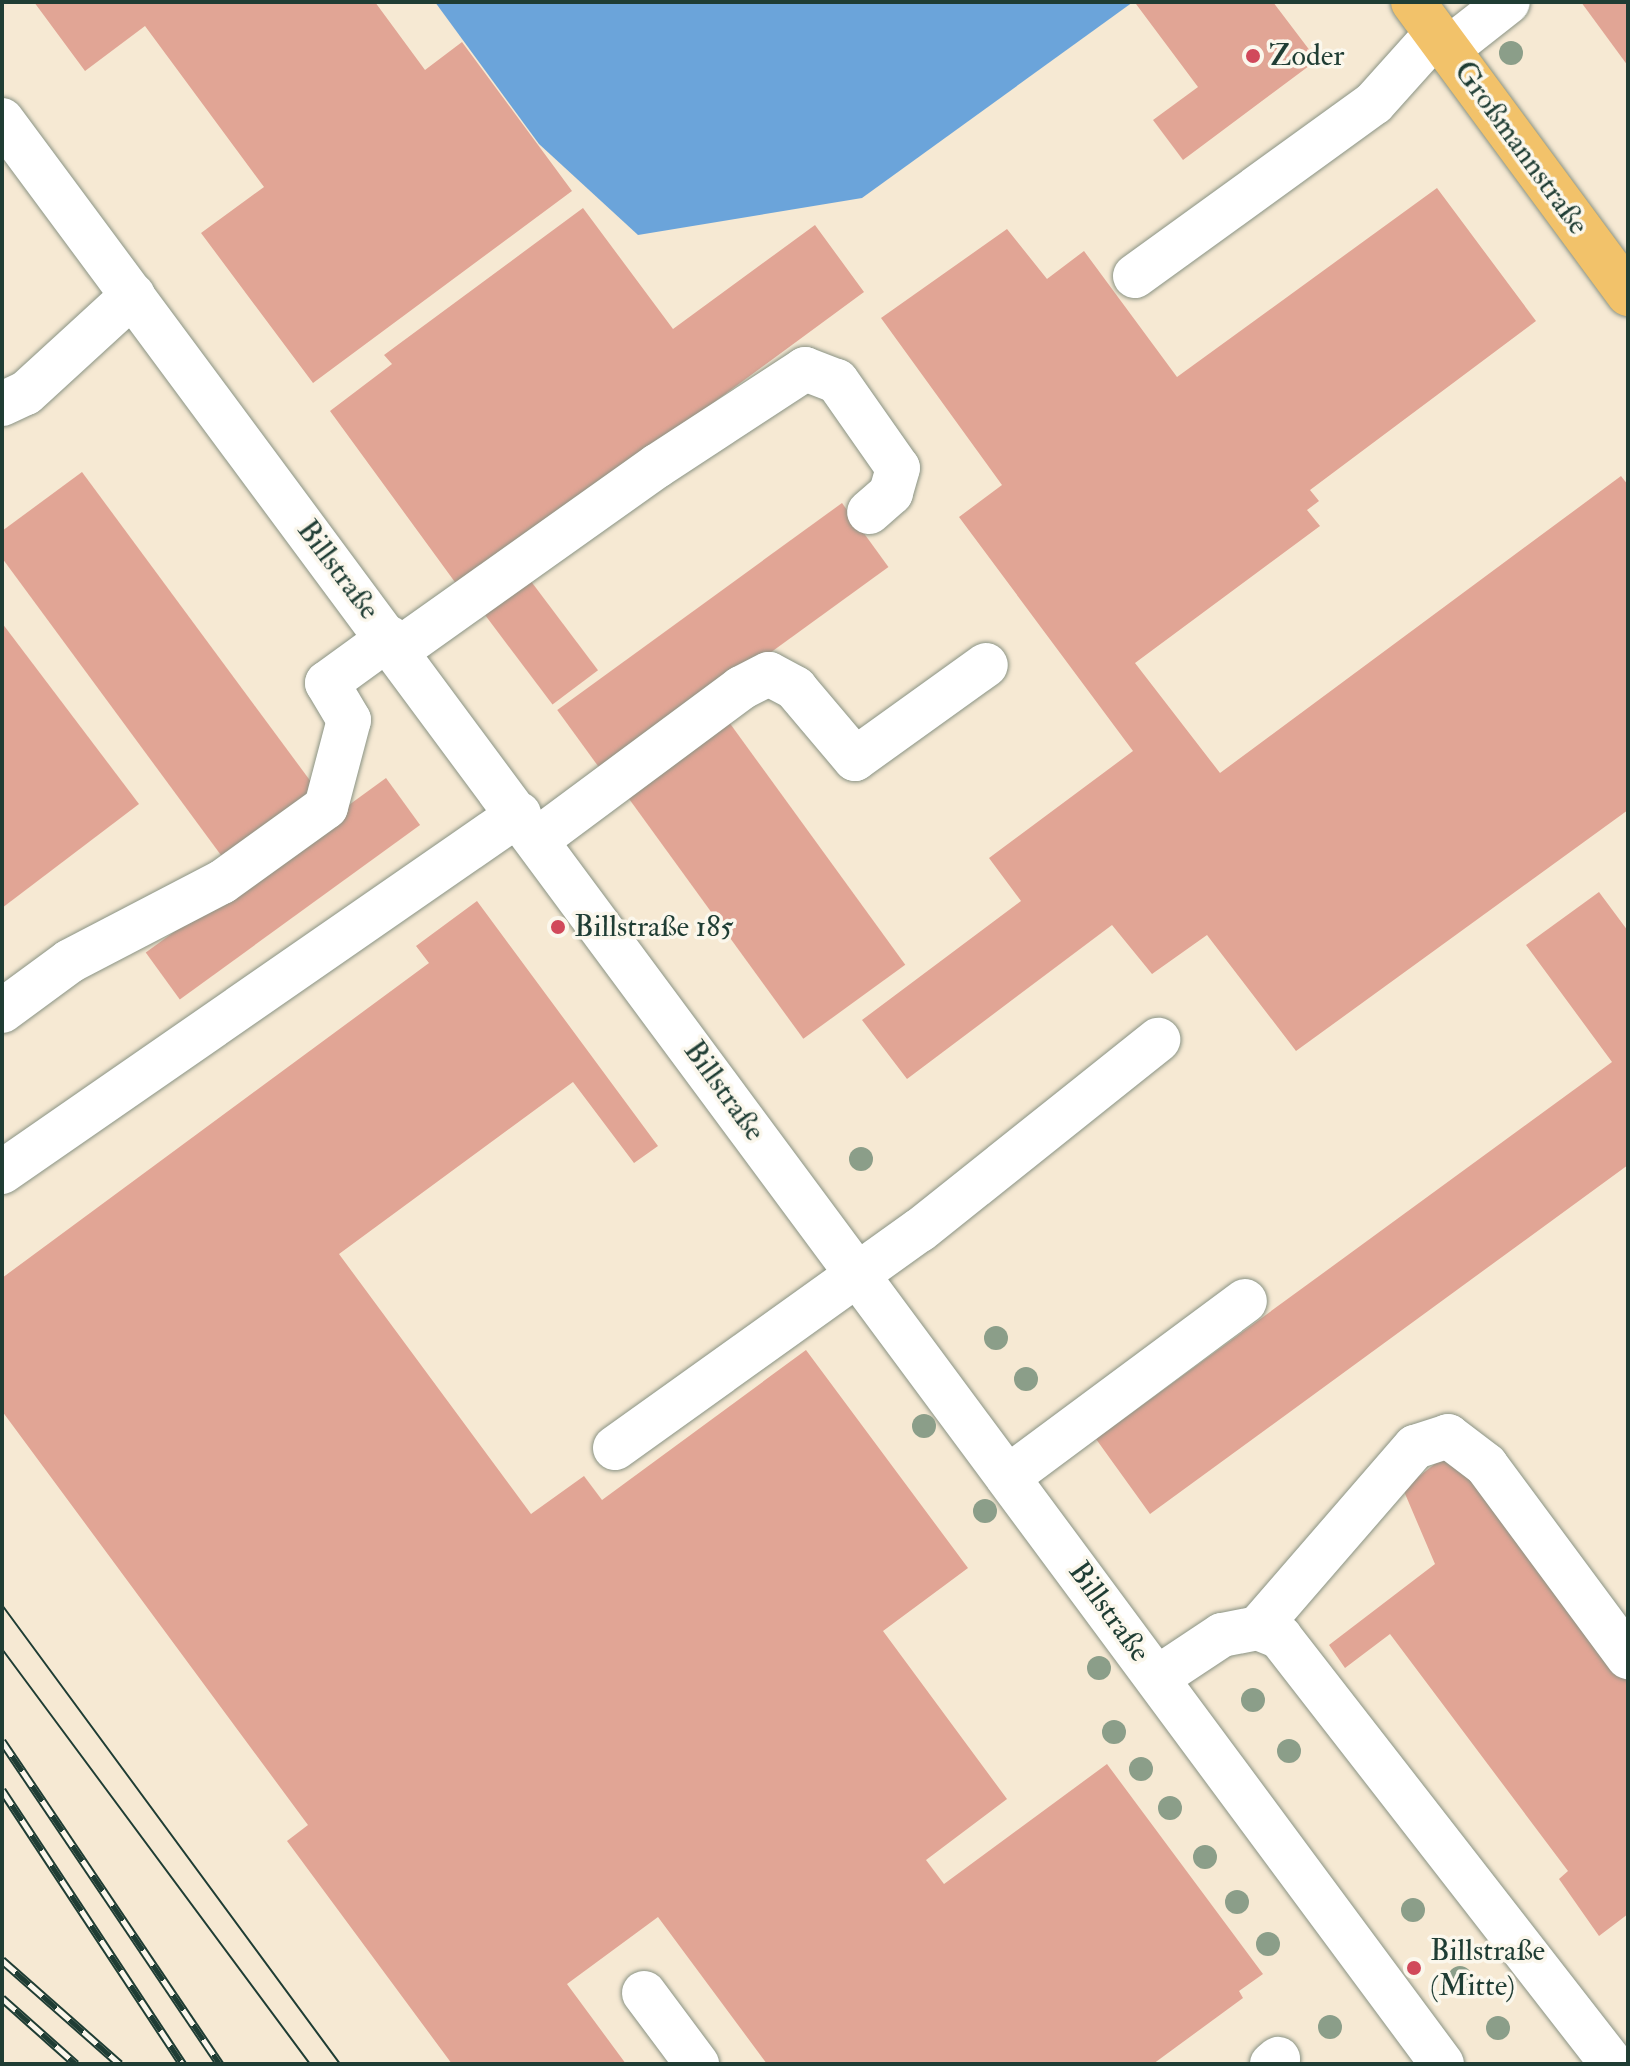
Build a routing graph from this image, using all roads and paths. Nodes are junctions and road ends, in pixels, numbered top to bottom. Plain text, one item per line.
1 (1508, 2) edge
2 (1433, 28) edge
3 (2, 120) edge
4 (1135, 276) dead end
5 (1628, 294) edge
6 (133, 295) junction
7 (2, 404) edge
8 (869, 512) dead end
9 (394, 644) junction
10 (986, 665) dead end
11 (529, 826) junction
12 (2, 1011) edge
13 (1158, 1040) dead end
14 (2, 1172) edge
15 (857, 1271) junction
16 (1245, 1301) dead end
17 (615, 1448) dead end
18 (1008, 1477) junction
19 (1258, 1628) junction
20 (1628, 1657) edge
21 (1157, 1678) junction
22 (644, 1993) dead end
23 (697, 2064) edge
24 (1442, 2064) edge
25 (1612, 2064) edge

1 - 2 street
2 - 4 street
2 - 5 main road, Großmannstraße
3 - 6 street, Billstraße
6 - 7 street
6 - 9 street, Billstraße
8 - 9 street
9 - 11 street, Billstraße
9 - 12 street
10 - 11 street
11 - 14 street
11 - 15 street, Billstraße
13 - 15 street
15 - 17 street
15 - 18 street, Billstraße
16 - 18 street
18 - 21 street, Billstraße
19 - 20 street
19 - 21 street
19 - 25 street
21 - 24 street, Billstraße
22 - 23 street

